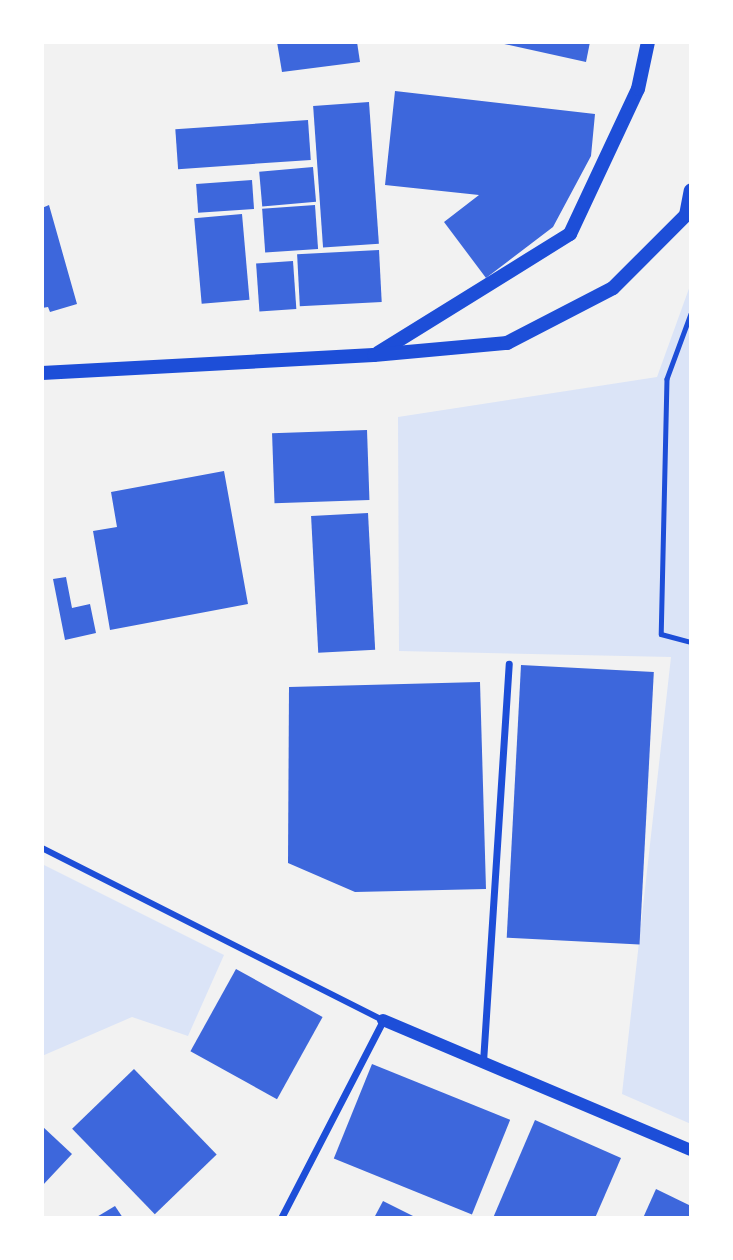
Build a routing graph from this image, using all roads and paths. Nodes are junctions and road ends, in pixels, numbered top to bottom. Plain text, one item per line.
1 (648, 42) edge
2 (691, 190) edge
3 (691, 314) edge
4 (374, 355) junction
5 (42, 373) edge
6 (691, 642) edge
7 (509, 664) dead end
8 (42, 848) edge
9 (383, 1020) junction
10 (483, 1062) junction
11 (691, 1150) edge
12 (281, 1218) edge

1 - 4 main road
2 - 4 main road
3 - 6 path
4 - 5 main road
7 - 10 street
8 - 9 street
9 - 10 street
9 - 12 street
10 - 11 street

